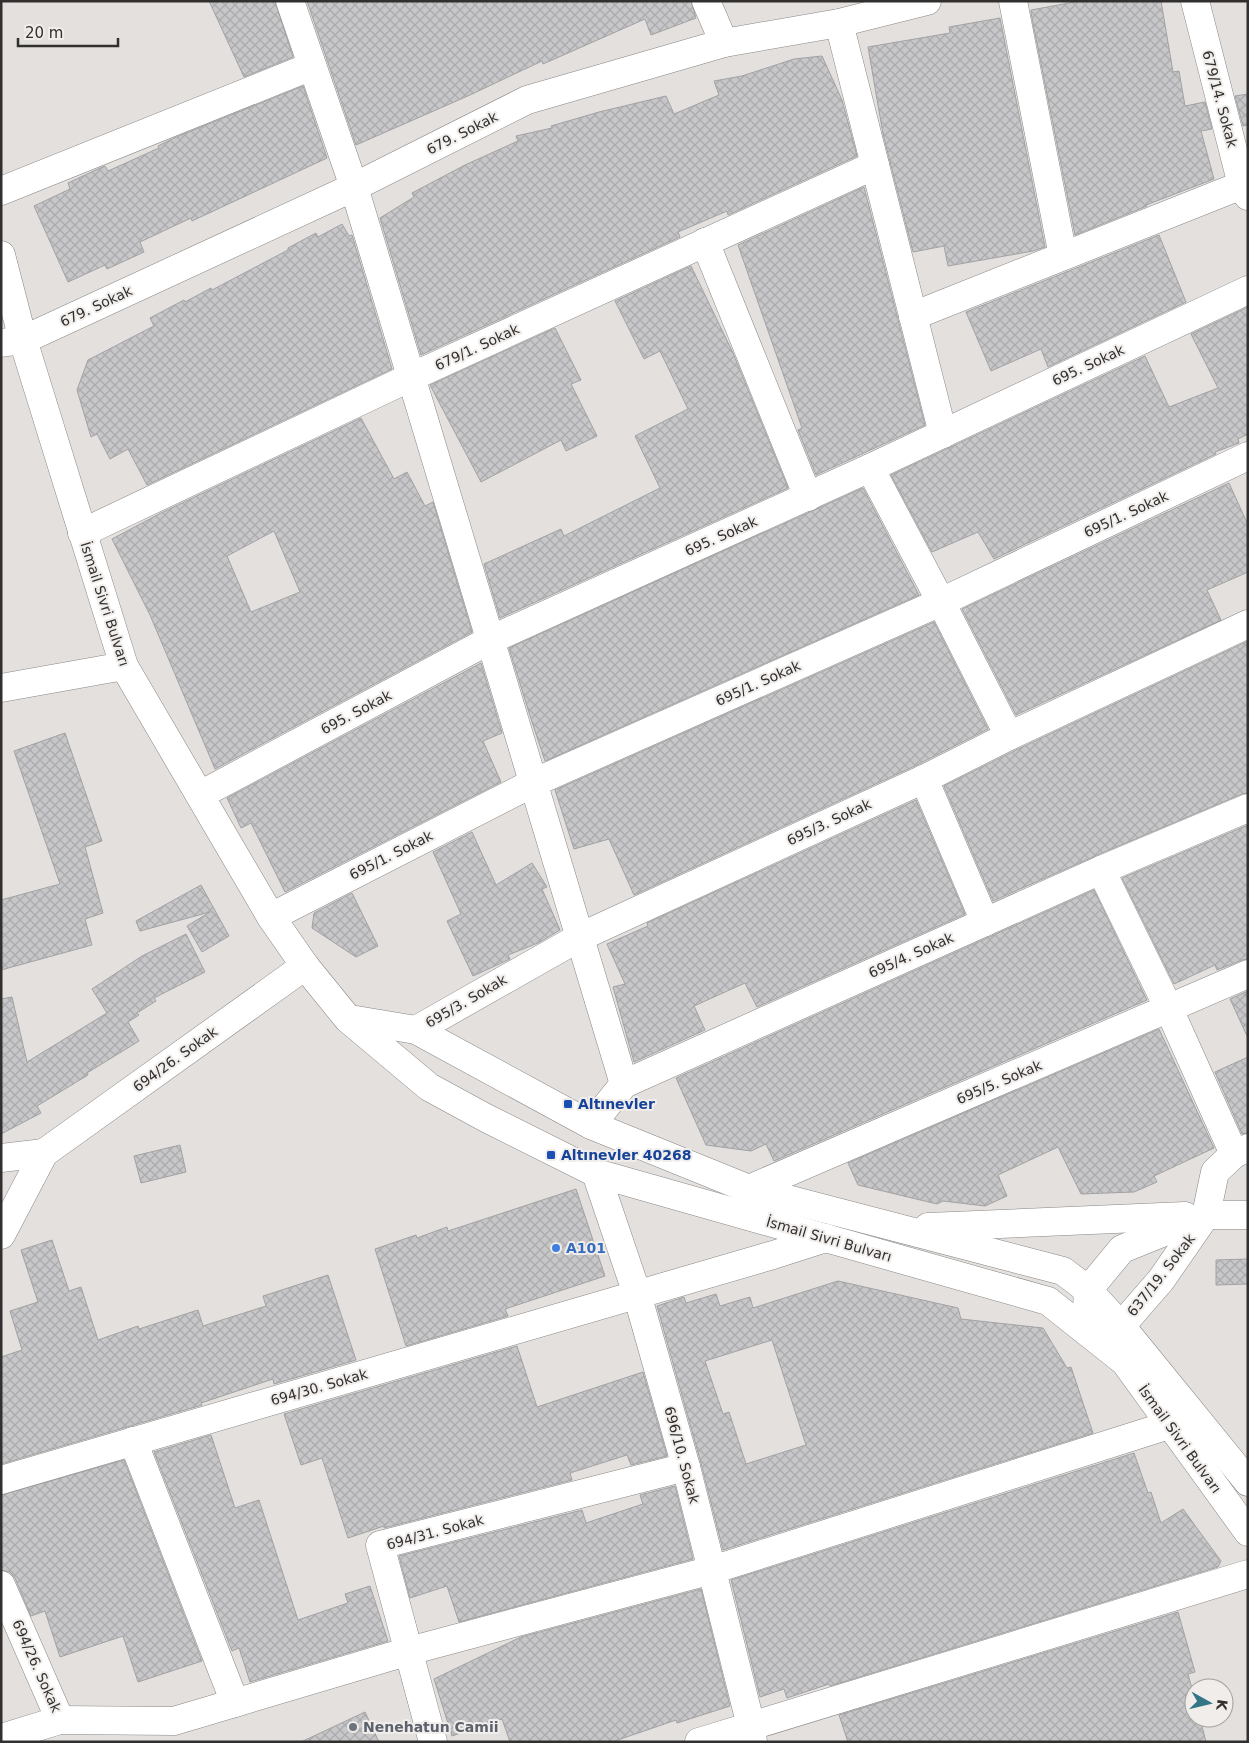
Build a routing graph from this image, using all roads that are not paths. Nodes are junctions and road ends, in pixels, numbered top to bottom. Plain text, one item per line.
1 (290, 1) edge
2 (706, 1) edge
3 (926, 1) edge
4 (1013, 1) edge
5 (1195, 1) edge
6 (839, 23) junction
7 (724, 43) junction
8 (312, 66) junction
9 (875, 165) junction
10 (354, 187) junction
11 (1, 190) edge
12 (1245, 190) edge
13 (705, 242) junction
14 (1, 255) edge
15 (1063, 256) junction
16 (1248, 290) edge
17 (913, 316) junction
18 (12, 341) edge
19 (411, 377) junction
20 (943, 434) junction
21 (1245, 465) edge
22 (870, 468) junction
23 (808, 497) junction
24 (82, 533) junction
25 (941, 602) junction
26 (1248, 624) edge
27 (490, 640) junction
28 (124, 666) junction
29 (1, 688) edge
30 (1009, 736) junction
31 (924, 779) junction
32 (533, 783) junction
33 (200, 795) junction
34 (1248, 808) edge
35 (1101, 870) junction
36 (271, 917) junction
37 (986, 922) junction
38 (580, 937) junction
39 (305, 966) junction
40 (1248, 974) edge
41 (1169, 1009) junction
42 (348, 1019) junction
43 (416, 1030) junction
44 (624, 1084) junction
45 (591, 1125) junction
46 (1241, 1151) edge
47 (44, 1153) junction
48 (1, 1158) edge
49 (596, 1173) junction
50 (749, 1189) junction
51 (1206, 1215) junction
52 (1248, 1215) edge
53 (898, 1228) junction
54 (1, 1235) edge
55 (826, 1238) junction
56 (1088, 1290) junction
57 (637, 1294) junction
58 (1121, 1326) junction
59 (1085, 1330) junction
60 (1169, 1425) junction
61 (133, 1441) junction
62 (686, 1467) junction
63 (1, 1480) edge
64 (1248, 1482) edge
65 (1248, 1532) edge
66 (712, 1570) junction
67 (1248, 1574) edge
68 (1, 1585) edge
69 (409, 1651) junction
70 (235, 1703) junction
71 (60, 1720) junction
72 (181, 1731) edge
73 (752, 1734) edge
74 (1, 1738) edge
75 (433, 1742) edge
76 (699, 1742) edge

1 - 8 street
2 - 7 street
3 - 6 street, 679. Sokak
4 - 15 street
5 - 12 street, 679/14. Sokak
6 - 7 street, 679. Sokak
6 - 9 street
7 - 10 street, 679. Sokak
8 - 10 street
8 - 11 street
9 - 13 street, 679/1. Sokak
9 - 17 street
10 - 18 street, 679. Sokak
10 - 19 street
12 - 15 street
13 - 19 street, 679/1. Sokak
13 - 23 street
14 - 18 street, İsmail Sivri Bulvarı
15 - 17 street
16 - 20 street, 695. Sokak
17 - 20 street
18 - 24 street, İsmail Sivri Bulvarı
19 - 24 street, 679/1. Sokak
19 - 27 street
20 - 22 street, 695. Sokak
21 - 25 street, 695/1. Sokak
22 - 23 street, 695. Sokak
22 - 25 street
23 - 27 street, 695. Sokak
24 - 28 street, İsmail Sivri Bulvarı
25 - 30 street
25 - 32 street, 695/1. Sokak
26 - 30 street, 695/3. Sokak
27 - 32 street
27 - 33 street, 695. Sokak
28 - 29 street
28 - 33 street, İsmail Sivri Bulvarı
30 - 31 street, 695/3. Sokak
31 - 37 street
31 - 38 street, 695/3. Sokak
32 - 36 street, 695/1. Sokak
32 - 38 street
33 - 36 street, İsmail Sivri Bulvarı
34 - 35 street, 695/4. Sokak
35 - 37 street, 695/4. Sokak
35 - 41 street
36 - 39 street, İsmail Sivri Bulvarı
37 - 44 street, 695/4. Sokak
38 - 43 street, 695/3. Sokak
38 - 44 street
39 - 42 street, İsmail Sivri Bulvarı
39 - 47 street, 694/26. Sokak
40 - 41 street, 695/5. Sokak
41 - 46 street
41 - 50 street, 695/5. Sokak
42 - 43 street, İsmail Sivri Bulvarı
42 - 49 street, İsmail Sivri Bulvarı
43 - 45 street, İsmail Sivri Bulvarı
44 - 45 street, 695/4. Sokak
45 - 50 street, İsmail Sivri Bulvarı
46 - 51 street
47 - 48 street, 694/26. Sokak
47 - 54 street, 694/26. Sokak
49 - 55 street, İsmail Sivri Bulvarı
49 - 57 street, 696/10. Sokak
50 - 53 street, İsmail Sivri Bulvarı
51 - 52 street, 637/19. Sokak
51 - 53 street
51 - 56 street, 637/19. Sokak
51 - 58 street, 637/19. Sokak
53 - 56 street, İsmail Sivri Bulvarı
55 - 57 street, 694/30. Sokak
55 - 59 street, İsmail Sivri Bulvarı
56 - 58 street, İsmail Sivri Bulvarı
56 - 59 street
57 - 61 street, 694/30. Sokak
57 - 62 street, 696/10. Sokak
58 - 59 street, 637/19. Sokak
58 - 64 street, İsmail Sivri Bulvarı
59 - 60 street, İsmail Sivri Bulvarı
60 - 65 street, İsmail Sivri Bulvarı
60 - 66 street
61 - 63 street, 694/30. Sokak
61 - 70 street
62 - 66 street, 696/10. Sokak
62 - 69 street, 694/31. Sokak
66 - 69 street
66 - 73 street, 696/10. Sokak
67 - 73 street
68 - 71 street, 694/26. Sokak
69 - 70 street
69 - 75 street, 694/31. Sokak
70 - 72 street
71 - 72 street
71 - 74 street
73 - 76 street

